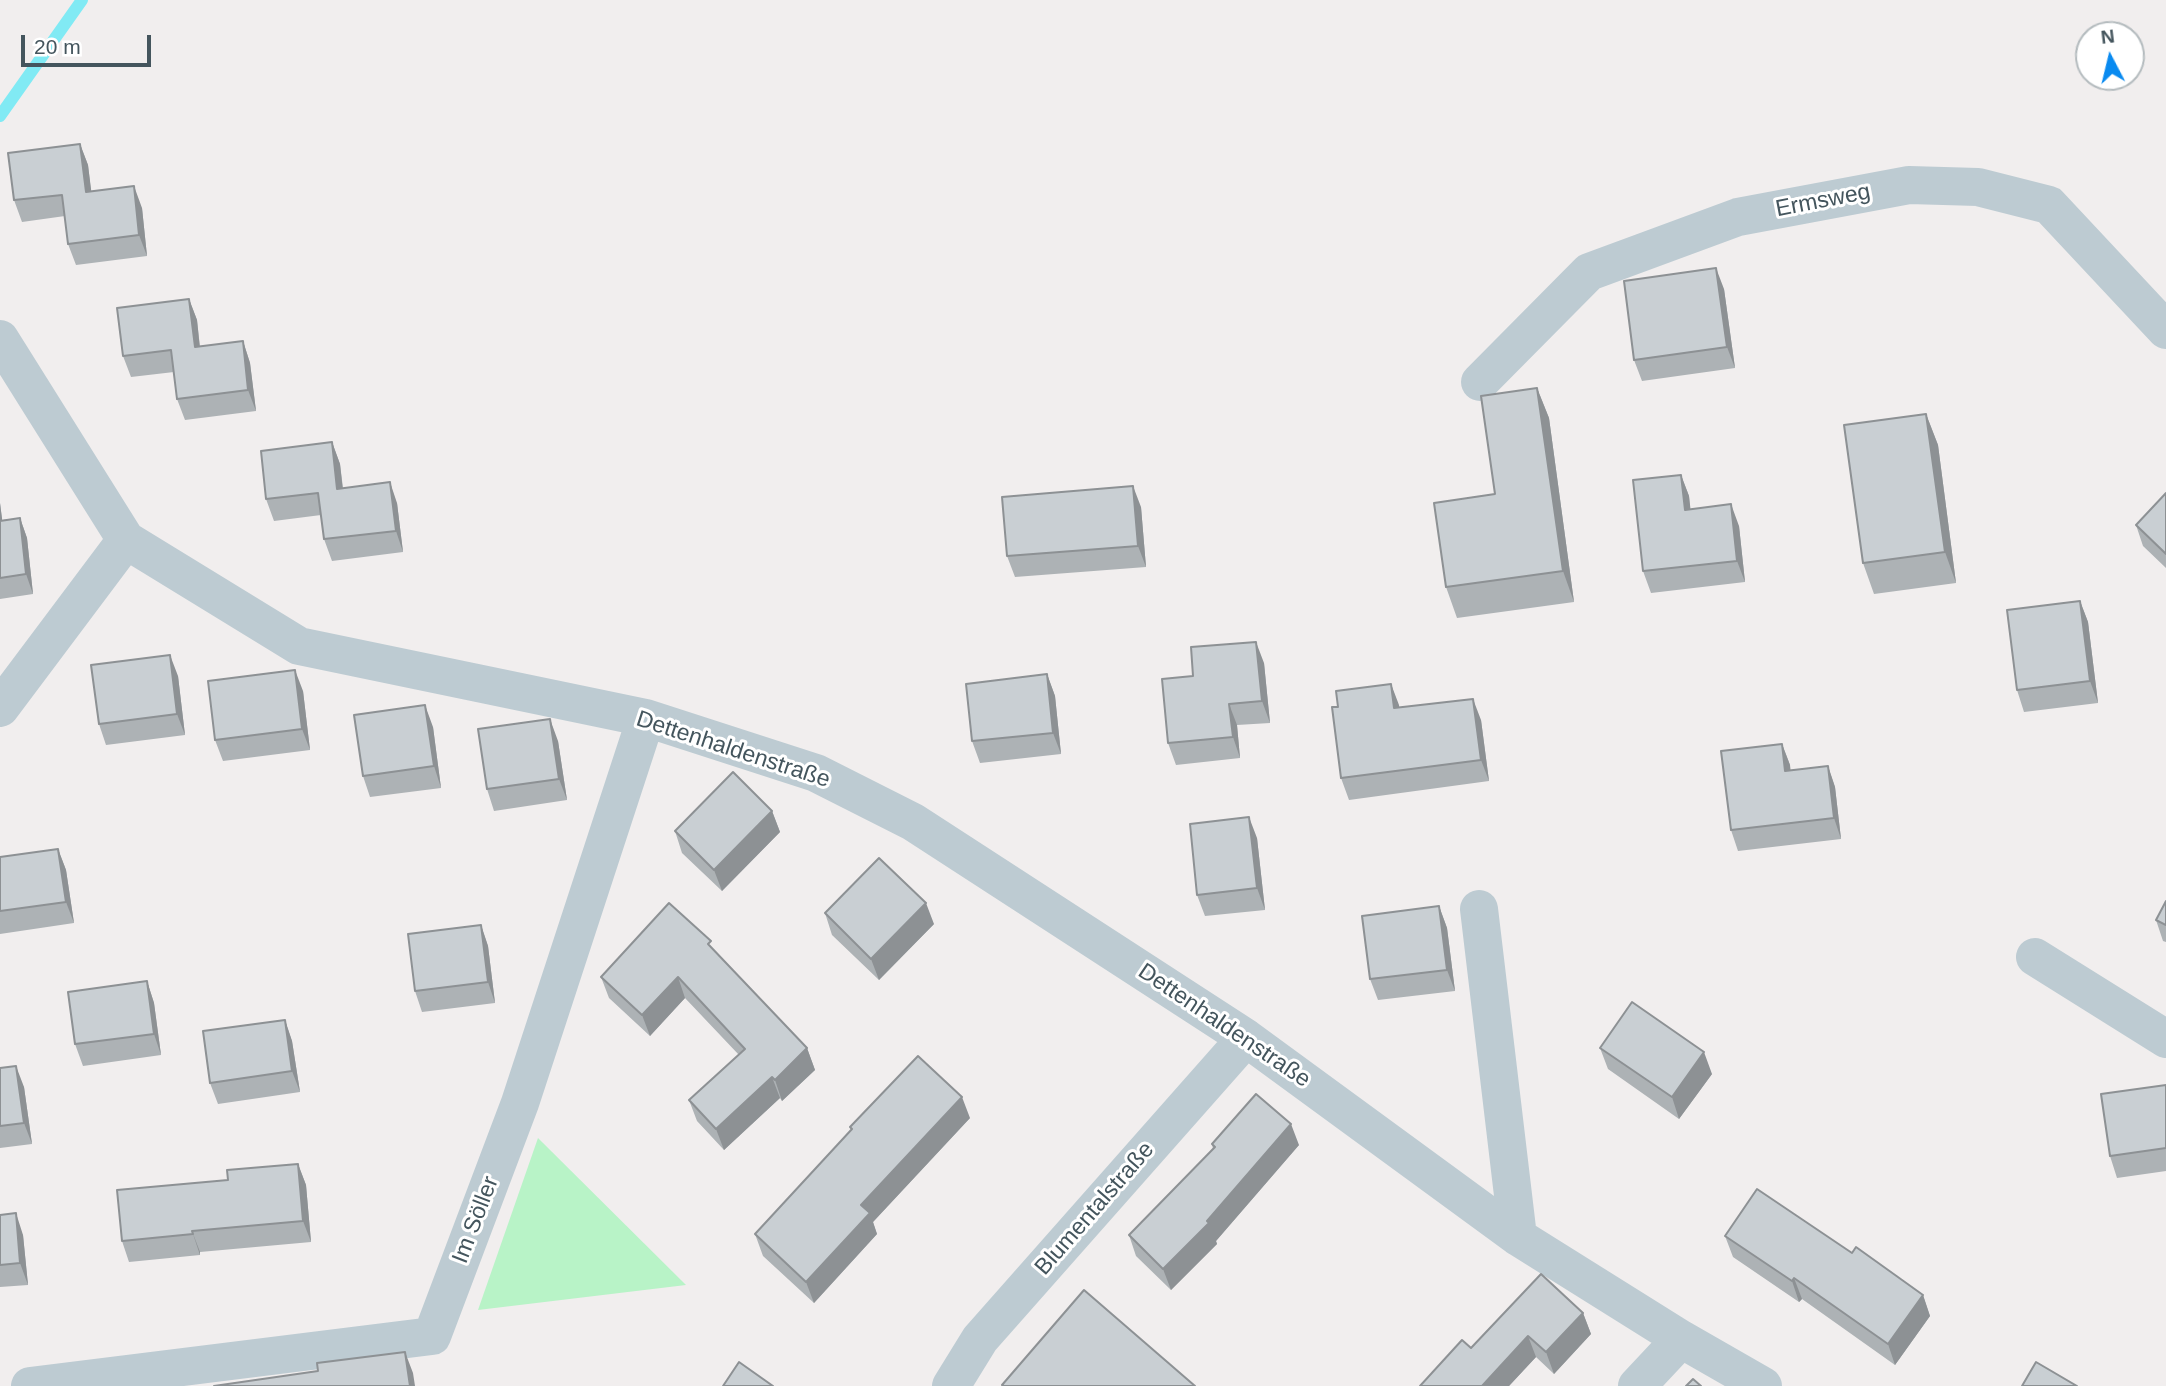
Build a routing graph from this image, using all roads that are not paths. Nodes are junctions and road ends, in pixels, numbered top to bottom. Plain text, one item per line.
1 (2166, 330) edge
2 (0, 339) edge
3 (1480, 382) dead end
4 (126, 540) junction
5 (0, 708) edge
6 (646, 719) junction
7 (1479, 909) dead end
8 (2035, 957) dead end
9 (1246, 1038) junction
10 (2166, 1039) edge
11 (1518, 1237) junction
12 (1681, 1339) junction
13 (30, 1386) edge
14 (951, 1386) edge
15 (1637, 1386) edge
16 (1762, 1386) edge

1 - 3 street, Ermsweg
2 - 4 street, Dettenhaldenstraße
4 - 5 street
4 - 6 street, Dettenhaldenstraße
6 - 9 street, Dettenhaldenstraße
6 - 13 street, Im Söller
7 - 11 street
8 - 10 street
9 - 11 street, Dettenhaldenstraße
9 - 14 street, Blumentalstraße
11 - 12 street, Dettenhaldenstraße
12 - 15 street
12 - 16 street, Dettenhaldenstraße

